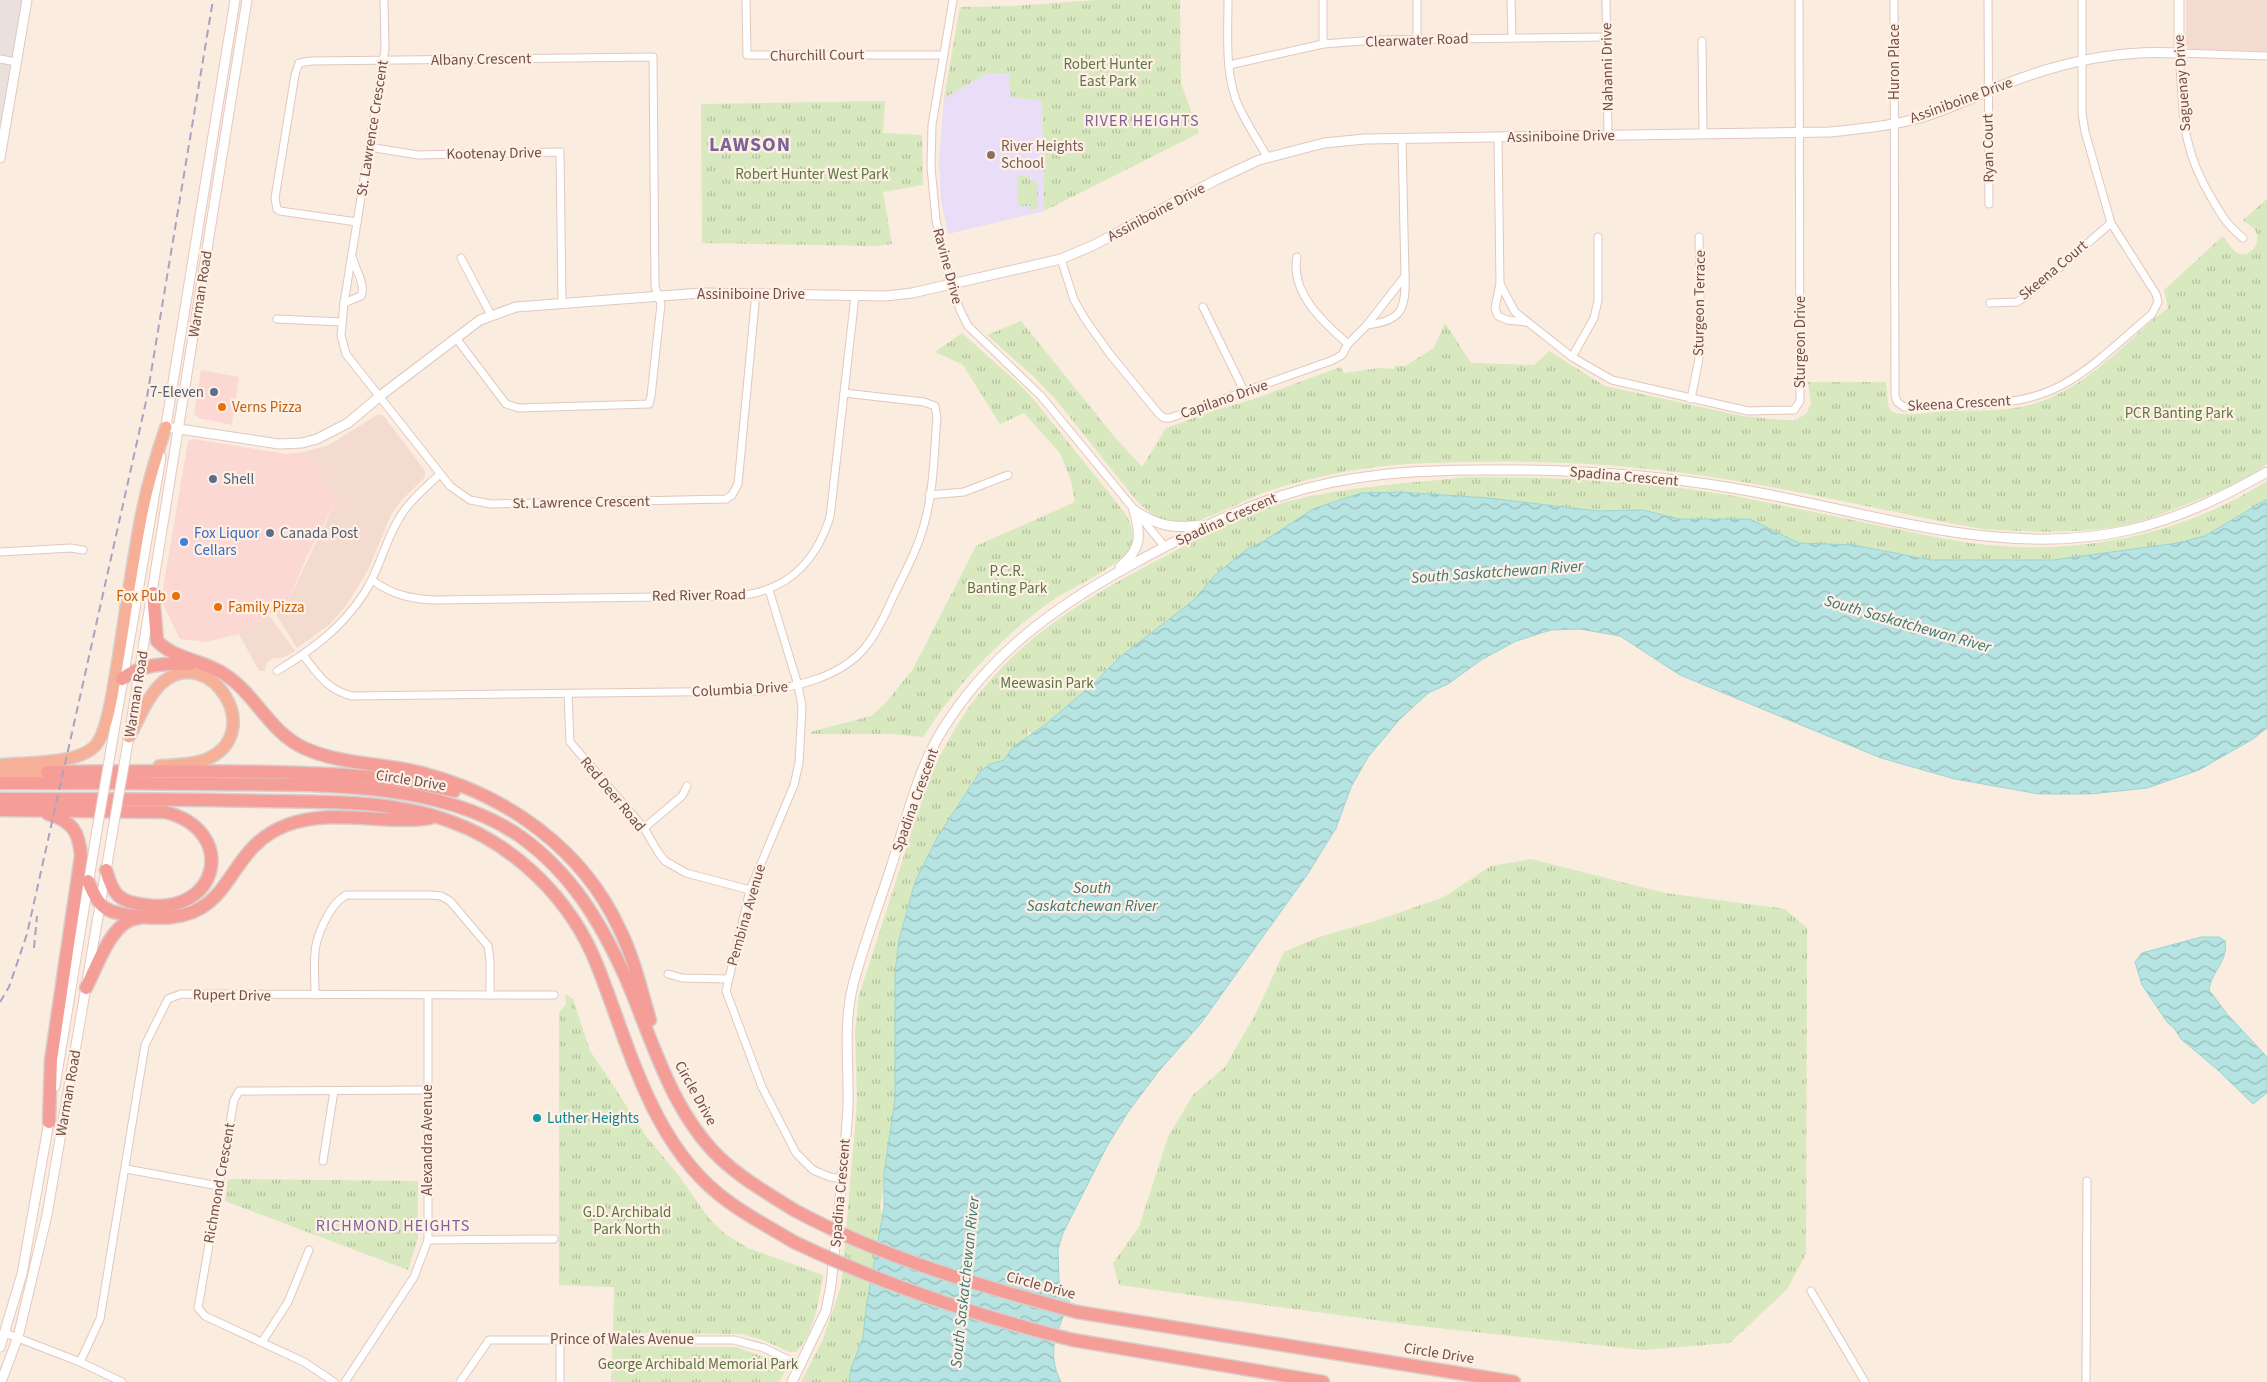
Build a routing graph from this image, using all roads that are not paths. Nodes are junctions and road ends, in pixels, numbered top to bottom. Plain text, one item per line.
1 (27, 0) edge
2 (235, 0) edge
3 (247, 0) edge
4 (384, 0) edge
5 (746, 0) edge
6 (953, 0) edge
7 (1228, 0) edge
8 (1323, 0) edge
9 (1417, 0) edge
10 (1511, 0) edge
11 (1606, 0) edge
12 (1799, 0) edge
13 (1894, 0) edge
14 (1988, 0) edge
15 (2082, 0) edge
16 (2179, 0) edge
17 (1607, 37) junction
18 (1512, 38) junction
19 (1417, 40) junction
20 (1702, 41) dead end
21 (1323, 44) junction
22 (2179, 53) junction
23 (943, 55) junction
24 (2267, 56) edge
25 (0, 59) edge
26 (383, 60) junction
27 (2082, 61) junction
28 (16, 62) junction
29 (1229, 65) junction
30 (1988, 92) junction
31 (1894, 124) junction
32 (1800, 133) junction
33 (1703, 134) junction
34 (1608, 135) junction
35 (1498, 137) junction
36 (1402, 139) junction
37 (369, 147) junction
38 (0, 158) edge
39 (1268, 158) junction
40 (1989, 204) dead end
41 (357, 222) junction
42 (2111, 223) junction
43 (1598, 237) dead end
44 (1700, 237) dead end
45 (2243, 238) dead end
46 (352, 255) junction
47 (1297, 257) dead end
48 (460, 258) dead end
49 (1061, 258) junction
50 (1405, 276) junction
51 (1500, 284) junction
52 (951, 286) junction
53 (756, 293) junction
54 (659, 295) junction
55 (855, 296) junction
56 (344, 302) junction
57 (562, 302) junction
58 (1990, 303) dead end
59 (1203, 307) dead end
60 (491, 316) junction
61 (277, 319) dead end
62 (342, 322) junction
63 (1527, 322) junction
64 (1367, 325) junction
65 (456, 338) junction
66 (1348, 344) junction
67 (1572, 357) junction
68 (844, 393) junction
69 (1245, 393) junction
70 (380, 396) junction
71 (1691, 399) junction
72 (166, 427) junction
73 (179, 428) junction
74 (2267, 472) edge
75 (440, 474) junction
76 (1008, 475) dead end
77 (929, 495) junction
78 (1134, 510) junction
79 (1212, 523) junction
80 (1165, 547) junction
81 (83, 550) dead end
82 (0, 552) edge
83 (1108, 578) junction
84 (372, 580) junction
85 (769, 590) junction
86 (152, 593) junction
87 (304, 655) junction
88 (207, 666) junction
89 (141, 668) junction
90 (278, 671) dead end
91 (122, 679) junction
92 (798, 685) junction
93 (568, 694) junction
94 (128, 743) junction
95 (0, 765) edge
96 (47, 772) junction
97 (0, 773) edge
98 (0, 783) edge
99 (687, 786) dead end
100 (0, 799) edge
101 (0, 810) edge
102 (18, 810) junction
103 (520, 814) junction
104 (438, 817) junction
105 (644, 828) junction
106 (106, 870) junction
107 (88, 881) junction
108 (750, 890) junction
109 (100, 906) junction
110 (144, 918) junction
111 (668, 974) dead end
112 (728, 979) junction
113 (86, 988) junction
114 (490, 995) junction
115 (554, 995) dead end
116 (315, 996) junction
117 (428, 996) junction
118 (668, 1080) junction
119 (426, 1090) junction
120 (334, 1091) junction
121 (49, 1122) junction
122 (323, 1161) dead end
123 (126, 1169) junction
124 (842, 1179) junction
125 (2087, 1181) dead end
126 (219, 1186) junction
127 (554, 1239) dead end
128 (428, 1240) junction
129 (308, 1250) dead end
130 (1811, 1291) dead end
131 (5, 1333) junction
132 (18, 1337) junction
133 (560, 1340) junction
134 (262, 1342) junction
135 (0, 1346) edge
136 (80, 1362) junction
137 (801, 1366) junction
138 (1, 1382) edge
139 (122, 1382) edge
140 (334, 1382) edge
141 (345, 1382) edge
142 (460, 1382) edge
143 (560, 1382) edge
144 (792, 1382) edge
145 (1323, 1382) edge
146 (1514, 1382) edge
147 (1865, 1382) edge
148 (2086, 1382) edge

1 - 28 street
2 - 72 street, Warman Road
3 - 73 street, Warman Road
4 - 26 street, St. Lawrence Crescent
5 - 23 street, Churchill Court
6 - 23 street, Ravine Drive
7 - 29 street
8 - 21 street
9 - 19 street
10 - 18 street
11 - 17 street, Nahanni Drive
12 - 32 street
13 - 31 street, Huron Place
14 - 30 street, Ryan Court
15 - 27 street, Skeena Crescent
16 - 22 street, Saguenay Drive
17 - 18 street, Clearwater Road
17 - 34 street, Nahanni Drive
18 - 19 street, Clearwater Road
19 - 21 street, Clearwater Road
20 - 33 street
21 - 29 street, Clearwater Road
22 - 24 street
22 - 27 street, Assiniboine Drive
22 - 45 street, Saguenay Drive
23 - 52 street, Ravine Drive
25 - 28 street
26 - 37 street, St. Lawrence Crescent
26 - 41 street, Albany Crescent
26 - 54 street, Albany Crescent
27 - 30 street, Assiniboine Drive
27 - 42 street, Skeena Crescent
28 - 38 street
29 - 39 street
30 - 31 street, Assiniboine Drive
30 - 40 street, Ryan Court
31 - 32 street, Assiniboine Drive
31 - 42 street, Skeena Crescent
32 - 33 street, Assiniboine Drive
32 - 71 street, Sturgeon Drive
33 - 34 street, Assiniboine Drive
34 - 35 street, Assiniboine Drive
35 - 36 street, Assiniboine Drive
35 - 51 street, Sturgeon Drive
36 - 39 street, Assiniboine Drive
36 - 50 street
37 - 41 street, St. Lawrence Crescent
37 - 57 street, Kootenay Drive
39 - 49 street, Assiniboine Drive
41 - 46 street, St. Lawrence Crescent
42 - 58 street, Skeena Court
43 - 67 street
44 - 71 street, Sturgeon Terrace
46 - 56 street, St. Lawrence Crescent
46 - 56 street, St. Lawrence Crescent
47 - 66 street
48 - 60 street
49 - 52 street, Assiniboine Drive
49 - 69 street, Capilano Drive
50 - 64 street, Capilano Drive
50 - 64 street
51 - 63 street, Sturgeon Drive
51 - 63 street, Sturgeon Drive
52 - 55 street, Assiniboine Drive
52 - 78 street, Ravine Drive
53 - 54 street, Assiniboine Drive
53 - 55 street, Assiniboine Drive
53 - 75 street, St. Lawrence Crescent
54 - 57 street, Assiniboine Drive
54 - 65 street
55 - 68 street, Red River Road
56 - 62 street, St. Lawrence Crescent
57 - 60 street, Assiniboine Drive
59 - 69 street
60 - 65 street, Assiniboine Drive
61 - 62 street
62 - 70 street, St. Lawrence Crescent
63 - 67 street, Sturgeon Drive
64 - 66 street, Capilano Drive
65 - 70 street, Assiniboine Drive
66 - 69 street, Capilano Drive
67 - 71 street, Sturgeon Drive
68 - 77 street, Columbia Drive
68 - 85 street, Red River Road
70 - 73 street, Assiniboine Drive
70 - 75 street, St. Lawrence Crescent
72 - 73 street, Assiniboine Drive
72 - 91 street, Warman Road
72 - 95 highway
73 - 86 street, Warman Road
74 - 79 street, Spadina Crescent
75 - 84 street
76 - 77 street
77 - 92 street, Columbia Drive
78 - 79 street
78 - 80 street, Ravine Drive
78 - 83 street
79 - 80 street, Spadina Crescent
80 - 83 street, Spadina Crescent
81 - 82 street
83 - 124 street, Spadina Crescent
84 - 85 street, Red River Road
84 - 87 street
85 - 92 street, Pembina Avenue
86 - 88 highway
86 - 89 street, Warman Road
87 - 90 street
87 - 93 street, Columbia Drive
88 - 89 highway
88 - 103 highway
89 - 91 highway
89 - 94 street, Warman Road
91 - 107 street, Warman Road, bridge
92 - 93 street, Columbia Drive
92 - 108 street, Pembina Avenue
93 - 105 street, Red Deer Road
94 - 96 highway
94 - 106 street, Warman Road, bridge
96 - 97 highway
96 - 103 highway
98 - 118 highway, Circle Drive
99 - 105 street
100 - 104 highway, Circle Drive
101 - 102 highway
102 - 106 highway
102 - 121 highway
103 - 118 highway
104 - 110 highway
104 - 145 highway, Circle Drive, bridge
105 - 108 street, Red Deer Road
106 - 109 street, Warman Road
107 - 109 highway
107 - 121 street, Warman Road
108 - 112 street, Pembina Avenue
109 - 110 highway
109 - 113 street, Warman Road
110 - 113 highway
111 - 112 street
112 - 124 street, Pembina Avenue
113 - 132 street, Warman Road
114 - 115 street, Rupert Drive
114 - 116 street
114 - 117 street, Rupert Drive
116 - 117 street, Rupert Drive
116 - 123 street, Rupert Drive
117 - 119 street, Alexandra Avenue
118 - 146 highway, Circle Drive, bridge
119 - 120 street, Richmond Crescent
119 - 128 street, Alexandra Avenue
120 - 122 street
120 - 126 street, Richmond Crescent
121 - 131 street, Warman Road
123 - 126 street
123 - 136 street, Rupert Drive
124 - 137 street, Spadina Crescent
125 - 148 street
126 - 134 street, Richmond Crescent
127 - 128 street
128 - 141 street, Alexandra Avenue
129 - 134 street
130 - 147 street
131 - 132 street
131 - 135 street, Warman Road
132 - 136 street
132 - 138 street, Warman Road
133 - 137 street, Prince of Wales Avenue
133 - 142 street, Prince of Wales Avenue
133 - 143 street
134 - 140 street, Richmond Crescent
136 - 139 street
137 - 144 street, Spadina Crescent

